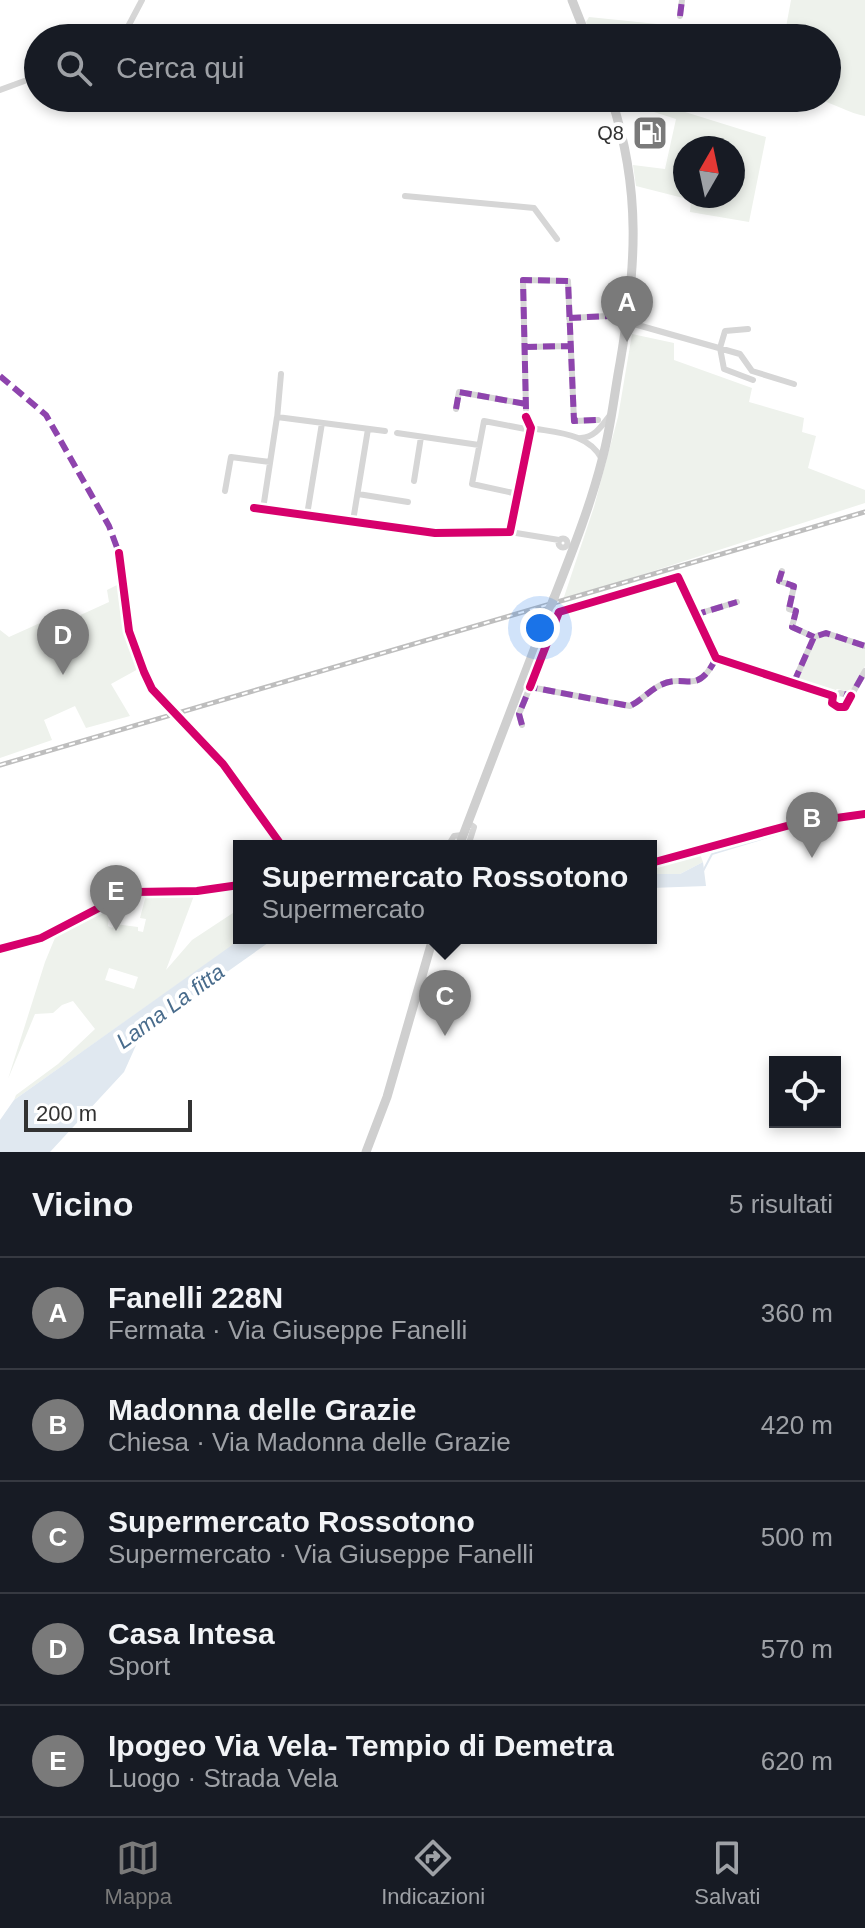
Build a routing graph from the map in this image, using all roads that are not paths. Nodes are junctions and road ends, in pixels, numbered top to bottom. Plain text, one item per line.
1 (142, 0) edge
2 (572, 0) edge
3 (682, 0) edge
4 (680, 16) dead end
5 (129, 24) edge
6 (581, 24) edge
7 (24, 81) edge
8 (0, 90) edge
9 (616, 112) edge
10 (405, 196) dead end
11 (557, 239) dead end
12 (569, 318) junction
13 (628, 318) junction
14 (748, 329) dead end
15 (571, 346) junction
16 (525, 347) junction
17 (720, 348) junction
18 (281, 374) dead end
19 (753, 380) dead end
20 (794, 384) dead end
21 (456, 409) dead end
22 (526, 410) junction
23 (611, 413) junction
24 (277, 417) junction
25 (598, 420) dead end
26 (322, 423) junction
27 (368, 429) junction
28 (531, 429) junction
29 (385, 431) dead end
30 (397, 433) dead end
31 (421, 437) junction
32 (591, 441) junction
33 (606, 444) junction
34 (479, 445) junction
35 (602, 459) junction
36 (270, 462) junction
37 (414, 481) dead end
38 (225, 491) dead end
39 (358, 494) junction
40 (518, 494) junction
41 (408, 502) dead end
42 (254, 508) dead end
43 (263, 509) junction
44 (307, 515) junction
45 (353, 521) junction
46 (510, 532) junction
47 (559, 540) dead end
48 (119, 553) dead end
49 (782, 571) dead end
50 (737, 602) dead end
51 (694, 615) junction
52 (814, 637) junction
53 (865, 646) edge
54 (716, 658) junction
55 (865, 671) edge
56 (794, 682) junction
57 (530, 687) junction
58 (833, 696) junction
59 (851, 696) junction
60 (522, 725) dead end
61 (865, 814) edge
62 (467, 822) junction
63 (462, 835) junction
64 (278, 840) edge
65 (452, 840) edge
66 (461, 840) edge
67 (470, 840) edge
68 (657, 861) edge
69 (233, 886) edge
70 (431, 944) edge
71 (0, 949) edge
72 (366, 1152) edge

1 - 5 street
2 - 6 main road
3 - 4 street
7 - 8 street
9 - 13 main road
10 - 11 street
12 - 13 street
12 - 15 street
12 - 16 street
13 - 17 street
13 - 23 main road
14 - 17 street
15 - 16 street
15 - 25 street
16 - 22 street
17 - 19 street
17 - 20 street
18 - 24 street
21 - 22 street
22 - 28 street
23 - 32 street
23 - 33 main road
24 - 26 street
24 - 36 street
24 - 43 street
26 - 27 street
26 - 44 street
27 - 29 street
27 - 39 street
28 - 32 street
28 - 34 street
28 - 40 street
30 - 31 street
31 - 34 street
31 - 37 street
32 - 33 street
32 - 35 street
33 - 35 main road
34 - 40 street
35 - 62 main road
36 - 38 street
36 - 43 street
39 - 41 street
39 - 45 street
40 - 46 street
42 - 43 street
43 - 44 street
44 - 45 street
45 - 46 street
46 - 47 street
48 - 64 street
49 - 52 street
50 - 51 street
51 - 54 street
51 - 57 street
52 - 53 street
52 - 56 street
54 - 56 street
54 - 57 street
55 - 59 street
56 - 58 street
57 - 60 street
58 - 59 street
58 - 59 street
61 - 68 street
62 - 63 main road
62 - 67 street
63 - 65 street
63 - 66 main road
69 - 71 street
70 - 72 main road

